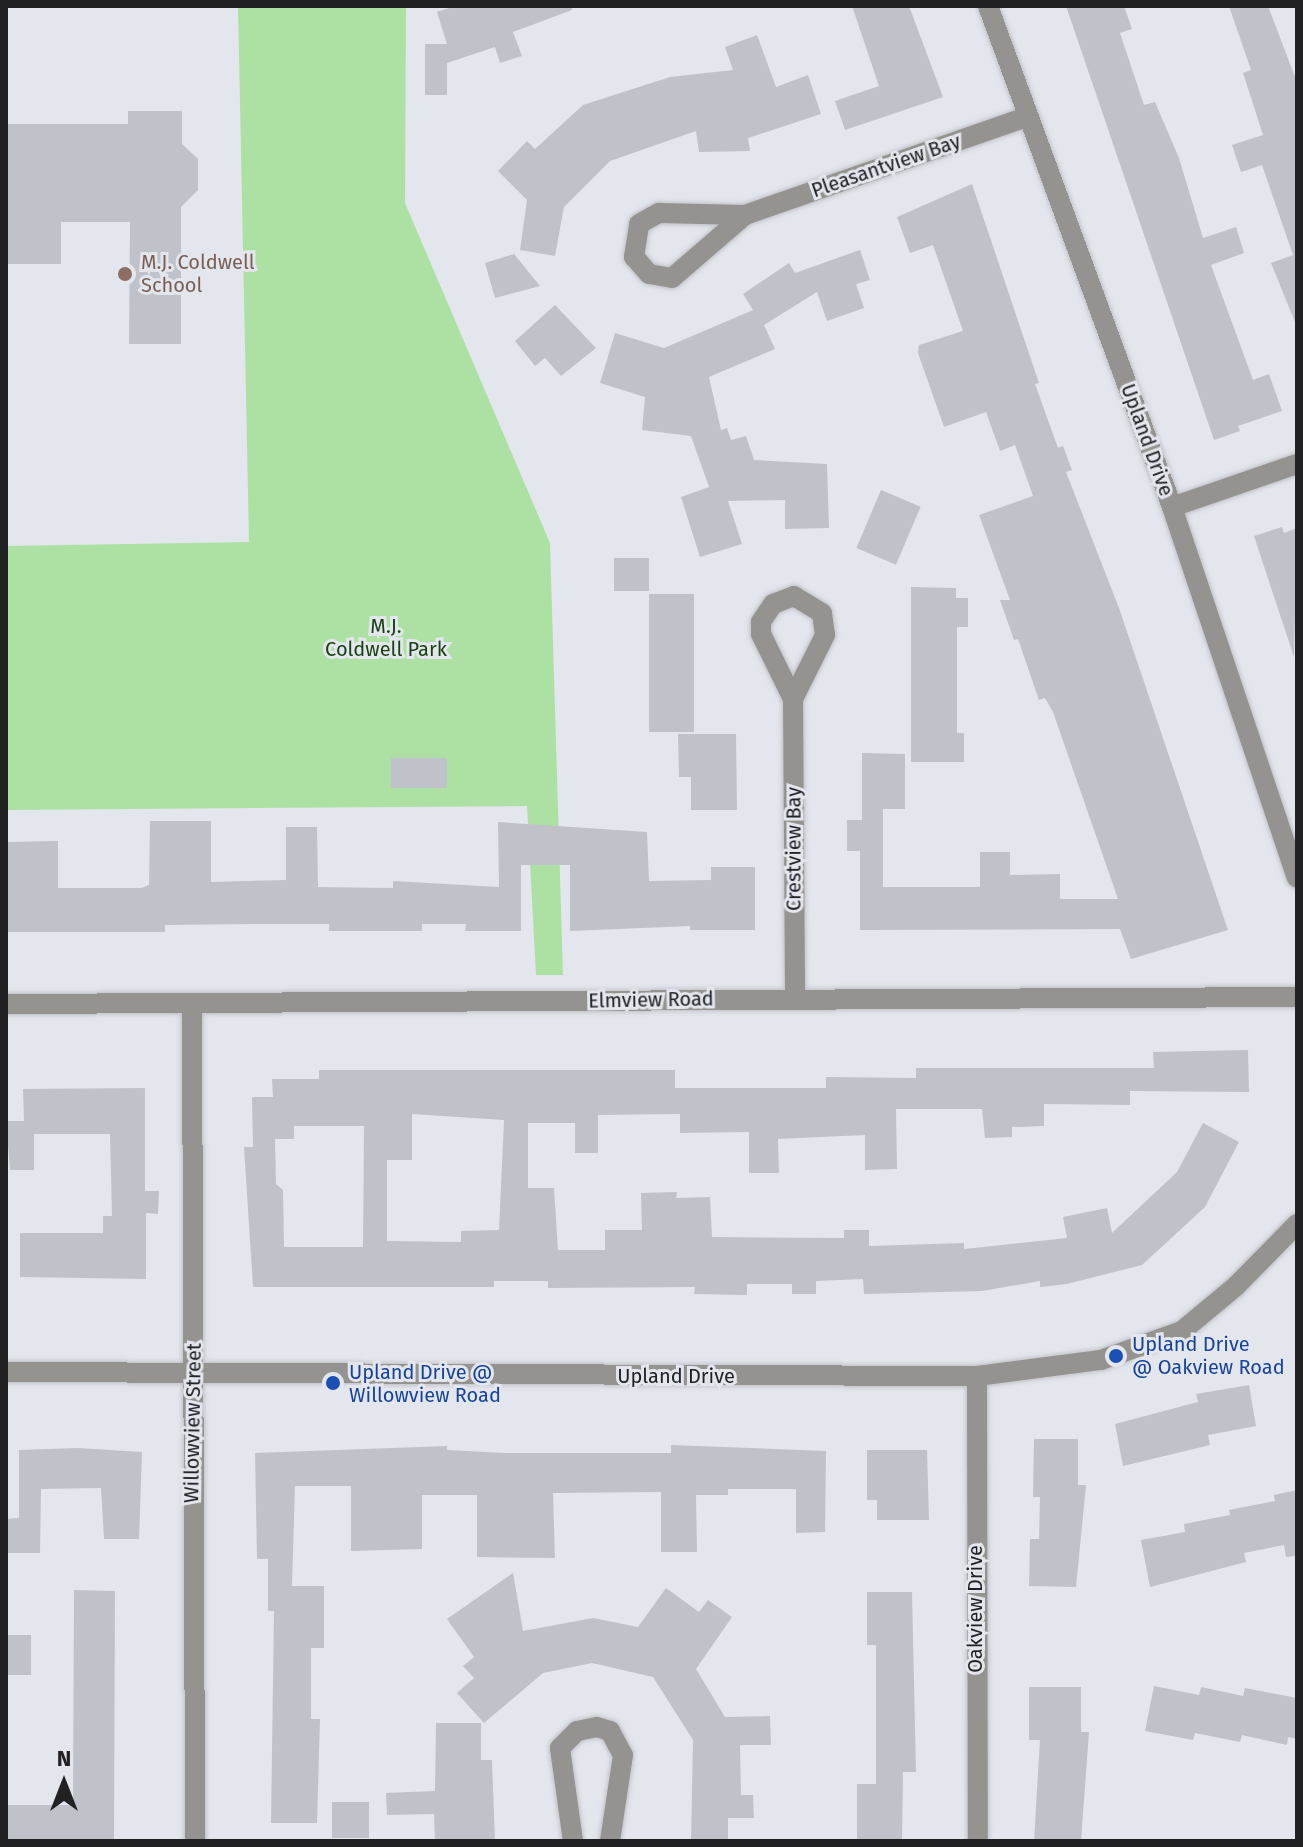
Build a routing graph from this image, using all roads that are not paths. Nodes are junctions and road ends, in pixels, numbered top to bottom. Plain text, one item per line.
1 (988, 6) edge
2 (1026, 117) junction
3 (745, 215) junction
4 (1297, 464) edge
5 (1172, 507) junction
6 (793, 699) junction
7 (1297, 878) edge
8 (1297, 997) edge
9 (795, 998) junction
10 (6, 1004) edge
11 (192, 1005) junction
12 (1297, 1224) edge
13 (6, 1372) edge
14 (194, 1375) junction
15 (977, 1376) junction
16 (195, 1841) edge
17 (573, 1841) edge
18 (610, 1841) edge
19 (978, 1841) edge

1 - 2 street, Upland Drive
2 - 3 street, Pleasantview Bay
2 - 5 street, Upland Drive
3 - 3 street, Pleasantview Bay
4 - 5 street
5 - 7 street, Upland Drive
6 - 6 street, Crestview Bay
6 - 9 street, Crestview Bay
8 - 9 street, Elmview Road
9 - 11 street, Elmview Road
10 - 11 street, Elmview Road
11 - 14 street, Willowview Street
12 - 15 street, Upland Drive
13 - 14 street, Upland Drive
14 - 15 street, Upland Drive
14 - 16 street, Willowview Street
15 - 19 street, Oakview Drive
17 - 18 street

